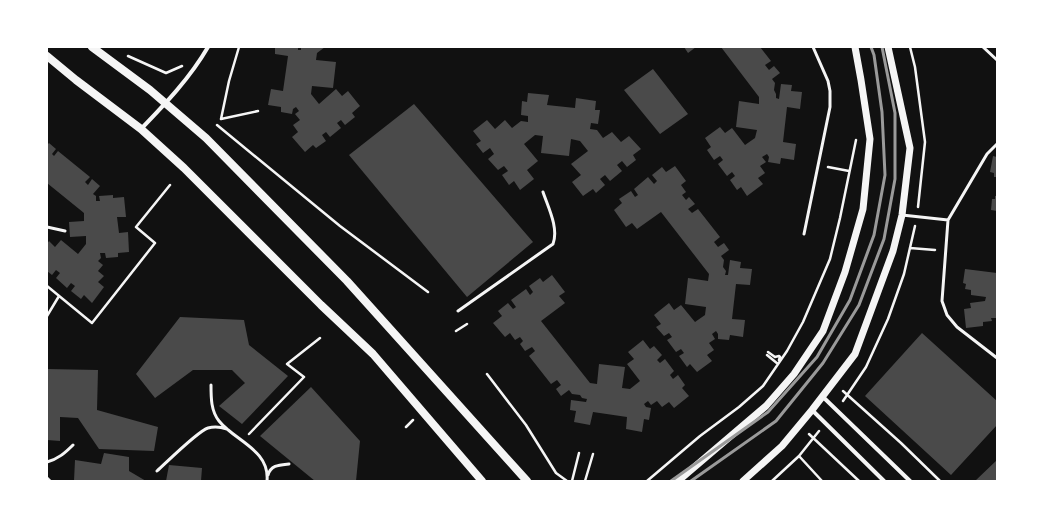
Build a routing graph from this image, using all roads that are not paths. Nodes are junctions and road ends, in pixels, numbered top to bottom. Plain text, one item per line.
1 (208, 47) edge
2 (813, 47) edge
3 (855, 47) edge
4 (888, 47) edge
5 (982, 47) edge
6 (93, 48) edge
7 (47, 56) edge
8 (997, 60) edge
9 (165, 104) junction
10 (142, 129) junction
11 (997, 144) edge
12 (544, 192) dead end
13 (902, 215) junction
14 (948, 220) junction
15 (47, 227) edge
16 (64, 231) dead end
17 (804, 234) dead end
18 (458, 311) dead end
19 (997, 358) edge
20 (210, 385) dead end
21 (822, 396) junction
22 (812, 410) junction
23 (230, 430) junction
24 (73, 445) dead end
25 (47, 462) edge
26 (289, 464) dead end
27 (157, 471) dead end
28 (47, 478) edge
29 (267, 479) edge
30 (50, 481) edge
31 (482, 481) edge
32 (527, 481) edge
33 (678, 481) edge
34 (743, 481) edge
35 (884, 481) edge
36 (910, 481) edge

1 - 9 street
2 - 17 lane
3 - 33 street
4 - 13 street
5 - 8 lane
6 - 9 main road
7 - 10 main road
9 - 10 street
9 - 32 main road
10 - 31 main road
11 - 14 lane
12 - 18 lane
13 - 14 lane
13 - 21 street
14 - 19 lane
15 - 16 lane
20 - 23 lane
21 - 22 street
21 - 36 street
22 - 34 street
22 - 35 street
23 - 27 lane
23 - 29 lane
24 - 25 lane
26 - 29 lane
28 - 30 lane

